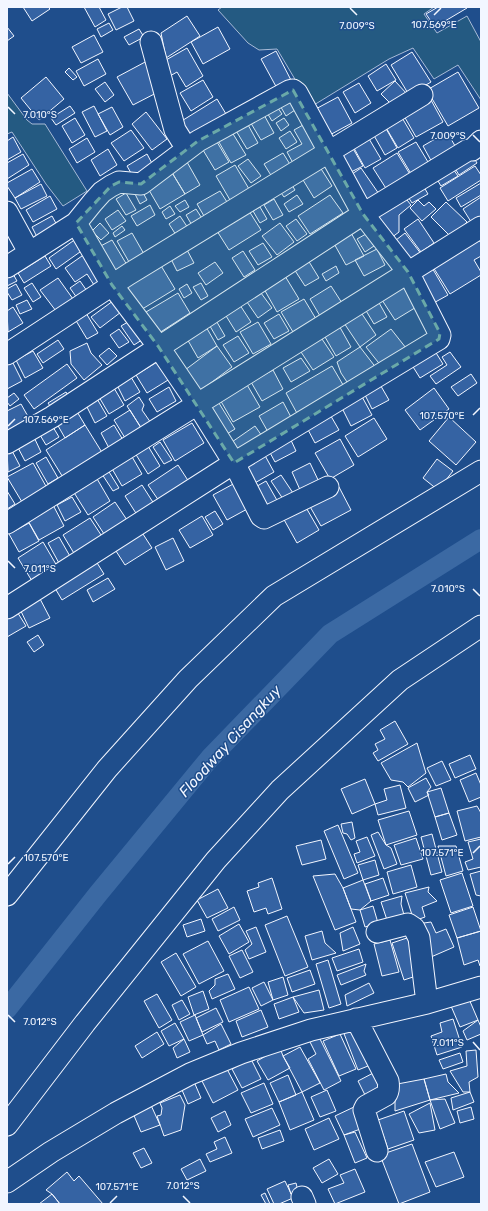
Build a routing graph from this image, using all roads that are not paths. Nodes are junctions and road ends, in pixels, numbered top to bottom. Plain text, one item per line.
1 (151, 42) dead end
2 (422, 95) dead end
3 (187, 149) junction
4 (478, 151) edge
5 (328, 152) junction
6 (7, 212) edge
7 (362, 214) junction
8 (76, 223) junction
9 (481, 227) edge
10 (30, 252) junction
11 (7, 267) edge
12 (408, 272) junction
13 (112, 285) junction
14 (158, 346) junction
15 (7, 354) edge
16 (198, 405) junction
17 (7, 443) edge
18 (234, 463) junction
19 (481, 471) edge
20 (328, 487) dead end
21 (7, 523) edge
22 (7, 608) edge
23 (481, 626) edge
24 (7, 895) edge
25 (377, 932) dead end
26 (481, 987) edge
27 (427, 1003) junction
28 (356, 1019) junction
29 (7, 1125) edge
30 (376, 1151) dead end
31 (7, 1182) edge

1 - 3 street
2 - 5 street
3 - 5 street
3 - 8 street
4 - 7 street
5 - 7 street
5 - 13 street
6 - 10 street
7 - 12 street
7 - 14 street
8 - 10 street
8 - 13 street
9 - 12 street
10 - 11 street
12 - 16 street
12 - 18 street
13 - 14 street
13 - 15 street
14 - 16 street
14 - 17 street
16 - 18 street
16 - 21 street
18 - 20 street
18 - 22 street
19 - 24 street
23 - 29 street
25 - 27 street
26 - 27 street
27 - 28 street
28 - 30 street
28 - 31 street

